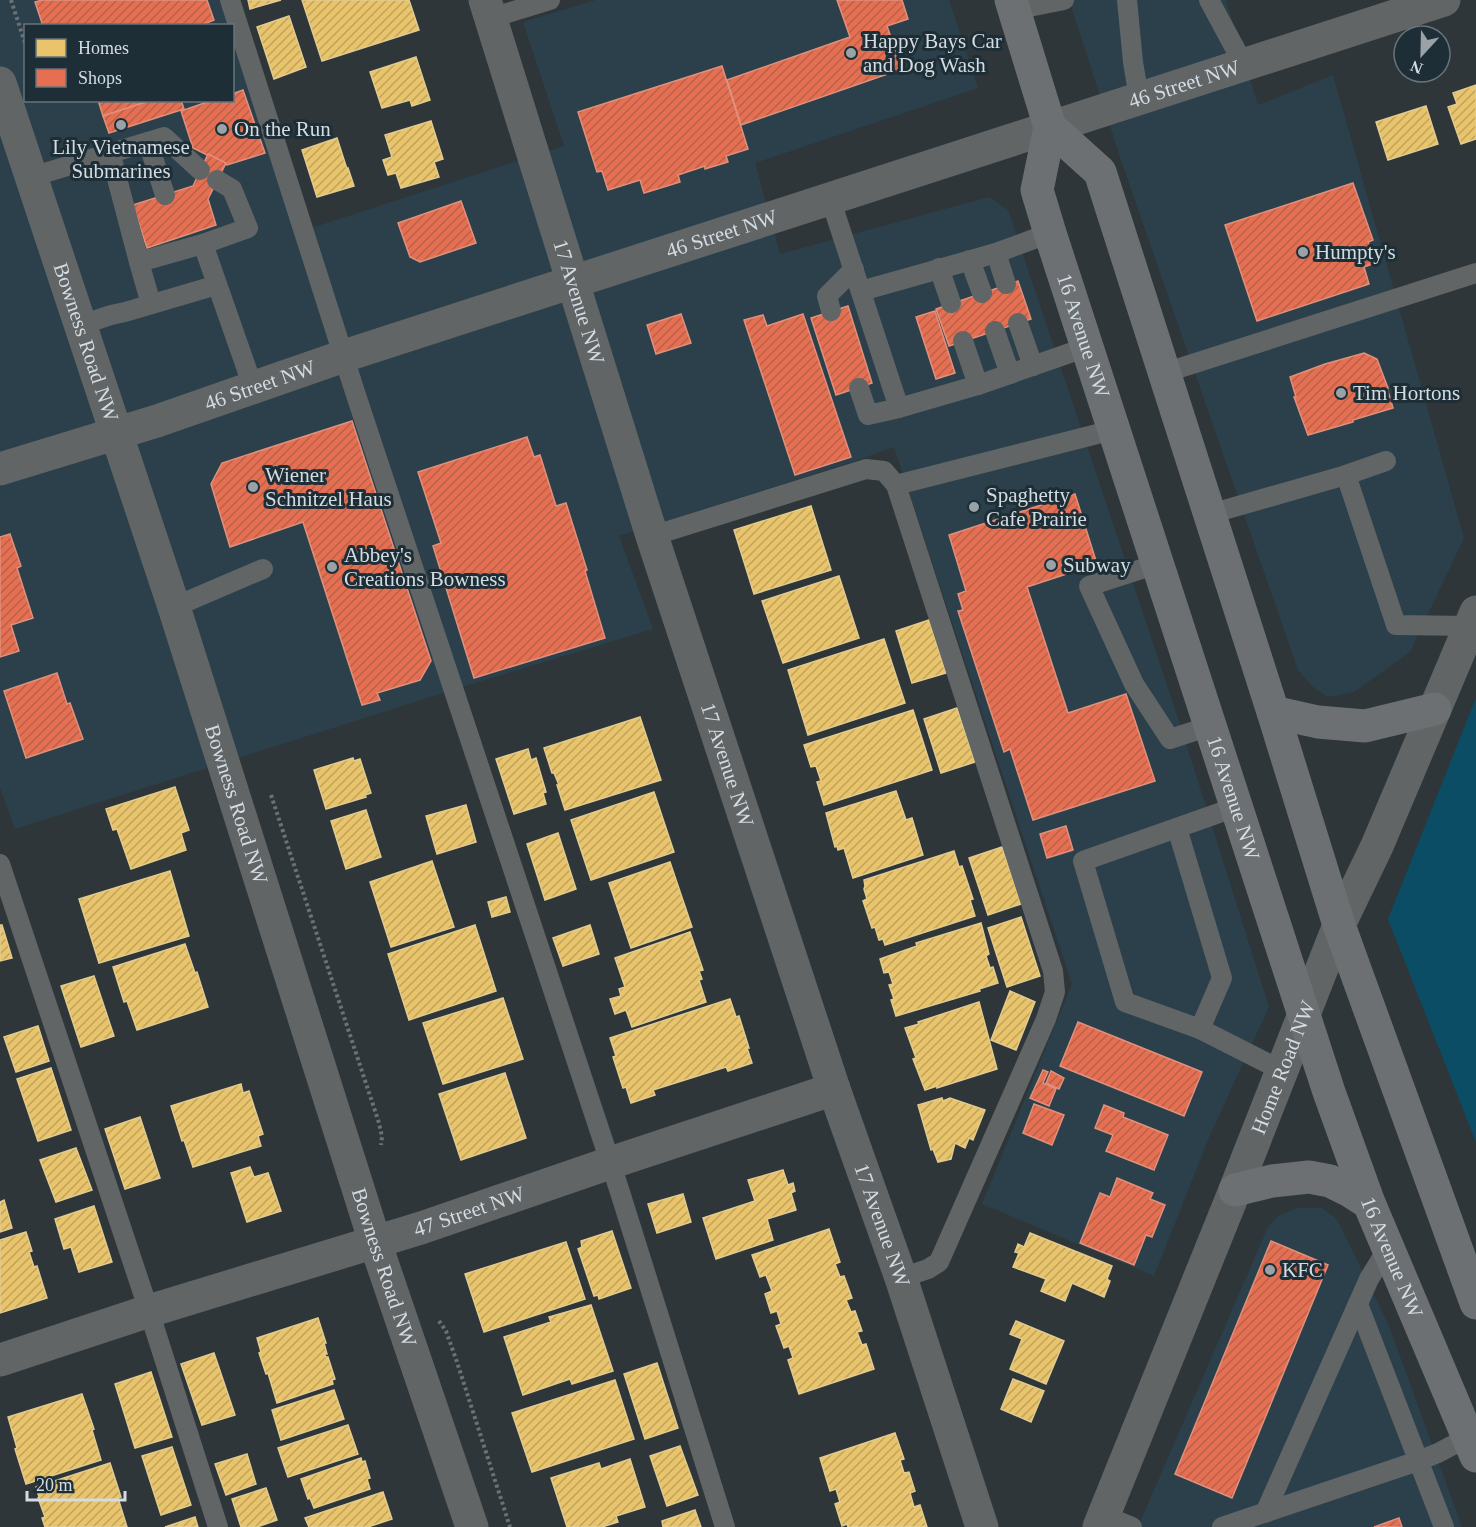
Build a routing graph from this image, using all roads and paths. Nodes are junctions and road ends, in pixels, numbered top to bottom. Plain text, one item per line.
1 (11, 0) edge
2 (230, 0) edge
3 (550, 0) edge
4 (1064, 0) edge
5 (1127, 0) edge
6 (1209, 0) edge
7 (1444, 0) edge
8 (1013, 5) edge
9 (488, 9) edge
10 (24, 40) edge
11 (1244, 64) junction
12 (0, 83) edge
13 (1139, 98) junction
14 (1050, 127) junction
15 (148, 142) junction
16 (110, 152) junction
17 (200, 170) dead end
18 (31, 177) junction
19 (218, 180) dead end
20 (165, 195) dead end
21 (830, 198) junction
22 (1050, 233) junction
23 (203, 244) junction
24 (996, 253) junction
25 (970, 260) junction
26 (139, 262) junction
27 (939, 268) junction
28 (854, 269) junction
29 (1476, 273) edge
30 (573, 282) junction
31 (1006, 284) dead end
32 (217, 285) junction
33 (861, 291) junction
34 (982, 293) dead end
35 (951, 303) dead end
36 (151, 304) junction
37 (831, 311) dead end
38 (1018, 323) dead end
39 (81, 325) junction
40 (994, 331) dead end
41 (963, 342) dead end
42 (1087, 347) junction
43 (344, 356) junction
44 (1034, 366) junction
45 (1164, 373) junction
46 (1010, 374) junction
47 (978, 385) junction
48 (253, 387) junction
49 (859, 388) dead end
50 (899, 408) junction
51 (1113, 430) junction
52 (116, 433) junction
53 (1386, 461) dead end
54 (0, 469) edge
55 (1346, 475) junction
56 (896, 485) junction
57 (1210, 514) junction
58 (652, 536) junction
59 (1157, 564) junction
60 (263, 569) dead end
61 (174, 607) junction
62 (1473, 619) edge
63 (1435, 709) junction
64 (1273, 712) junction
65 (1210, 726) junction
66 (1236, 807) junction
67 (1177, 828) junction
68 (0, 864) edge
69 (1339, 925) junction
70 (1304, 1015) junction
71 (1200, 1029) junction
72 (1281, 1070) junction
73 (834, 1089) junction
74 (610, 1163) junction
75 (1235, 1190) junction
76 (1370, 1203) junction
77 (375, 1242) junction
78 (1388, 1248) junction
79 (901, 1278) junction
80 (1476, 1303) edge
81 (1358, 1304) junction
82 (149, 1311) junction
83 (433, 1314) dead end
84 (0, 1360) edge
85 (1472, 1447) edge
86 (1418, 1461) junction
87 (1265, 1513) junction
88 (1111, 1523) edge
89 (218, 1527) edge
90 (472, 1527) edge
91 (510, 1527) edge
92 (725, 1527) edge
93 (981, 1527) edge
94 (1222, 1527) edge
95 (1444, 1527) edge

1 - 10 path
2 - 43 lane
3 - 9 lane
4 - 8 lane
5 - 13 lane
6 - 11 lane
7 - 11 street, 46 Street NW
8 - 14 highway, 16 Avenue NW
9 - 30 street, 17 Avenue NW
11 - 13 street, 46 Street NW
12 - 18 street, Bowness Road NW
13 - 14 street, 46 Street NW
14 - 21 street, 46 Street NW
14 - 22 highway, 16 Avenue NW
14 - 45 highway
15 - 16 lane
15 - 17 lane
15 - 20 lane
16 - 18 lane
16 - 26 lane
18 - 39 street, Bowness Road NW
19 - 23 lane
21 - 28 lane
21 - 30 street, 46 Street NW
22 - 24 lane
22 - 42 highway, 16 Avenue NW
23 - 26 lane
23 - 32 lane
24 - 25 lane
24 - 31 lane
25 - 27 lane
25 - 34 lane
26 - 36 lane
27 - 33 lane
27 - 35 lane
28 - 33 lane
28 - 37 lane
29 - 45 lane
30 - 43 street, 46 Street NW
30 - 58 street, 17 Avenue NW
32 - 36 lane
32 - 48 lane
33 - 50 lane
36 - 39 lane
38 - 44 lane
39 - 52 street, Bowness Road NW
40 - 46 lane
41 - 47 lane
42 - 44 lane
42 - 51 highway, 16 Avenue NW
43 - 48 street, 46 Street NW
43 - 74 lane
44 - 46 lane
45 - 57 highway
46 - 47 lane
47 - 50 lane
48 - 52 street, 46 Street NW
49 - 50 lane
51 - 56 lane
51 - 59 highway, 16 Avenue NW
52 - 54 street, 46 Street NW
52 - 61 street, Bowness Road NW
53 - 55 lane
55 - 57 lane
55 - 62 lane
56 - 58 lane
56 - 79 lane
57 - 64 highway
58 - 73 street, 17 Avenue NW
59 - 65 highway, 16 Avenue NW
59 - 65 lane
60 - 61 lane
61 - 77 street, Bowness Road NW
62 - 63 street, Home Road NW
63 - 64 highway
63 - 69 street, Home Road NW
64 - 69 highway
65 - 66 highway, 16 Avenue NW
66 - 67 lane
66 - 70 highway, 16 Avenue NW
67 - 71 lane
67 - 71 lane
68 - 82 lane
69 - 70 street, Home Road NW
69 - 80 highway
70 - 72 street, Home Road NW
70 - 76 highway, 16 Avenue NW
71 - 72 lane
72 - 75 street, Home Road NW
73 - 74 street, 47 Street NW
73 - 79 street, 17 Avenue NW
74 - 77 street, 47 Street NW
74 - 92 lane
75 - 76 highway
75 - 88 street, Home Road NW
76 - 78 highway, 16 Avenue NW
77 - 82 street, 47 Street NW
77 - 90 street, Bowness Road NW
78 - 81 lane
78 - 85 highway, 16 Avenue NW
79 - 93 street, 17 Avenue NW
81 - 86 lane
81 - 87 lane
82 - 84 street, 47 Street NW
82 - 89 lane
83 - 91 path
85 - 86 lane
86 - 87 lane
86 - 95 lane
87 - 94 lane

